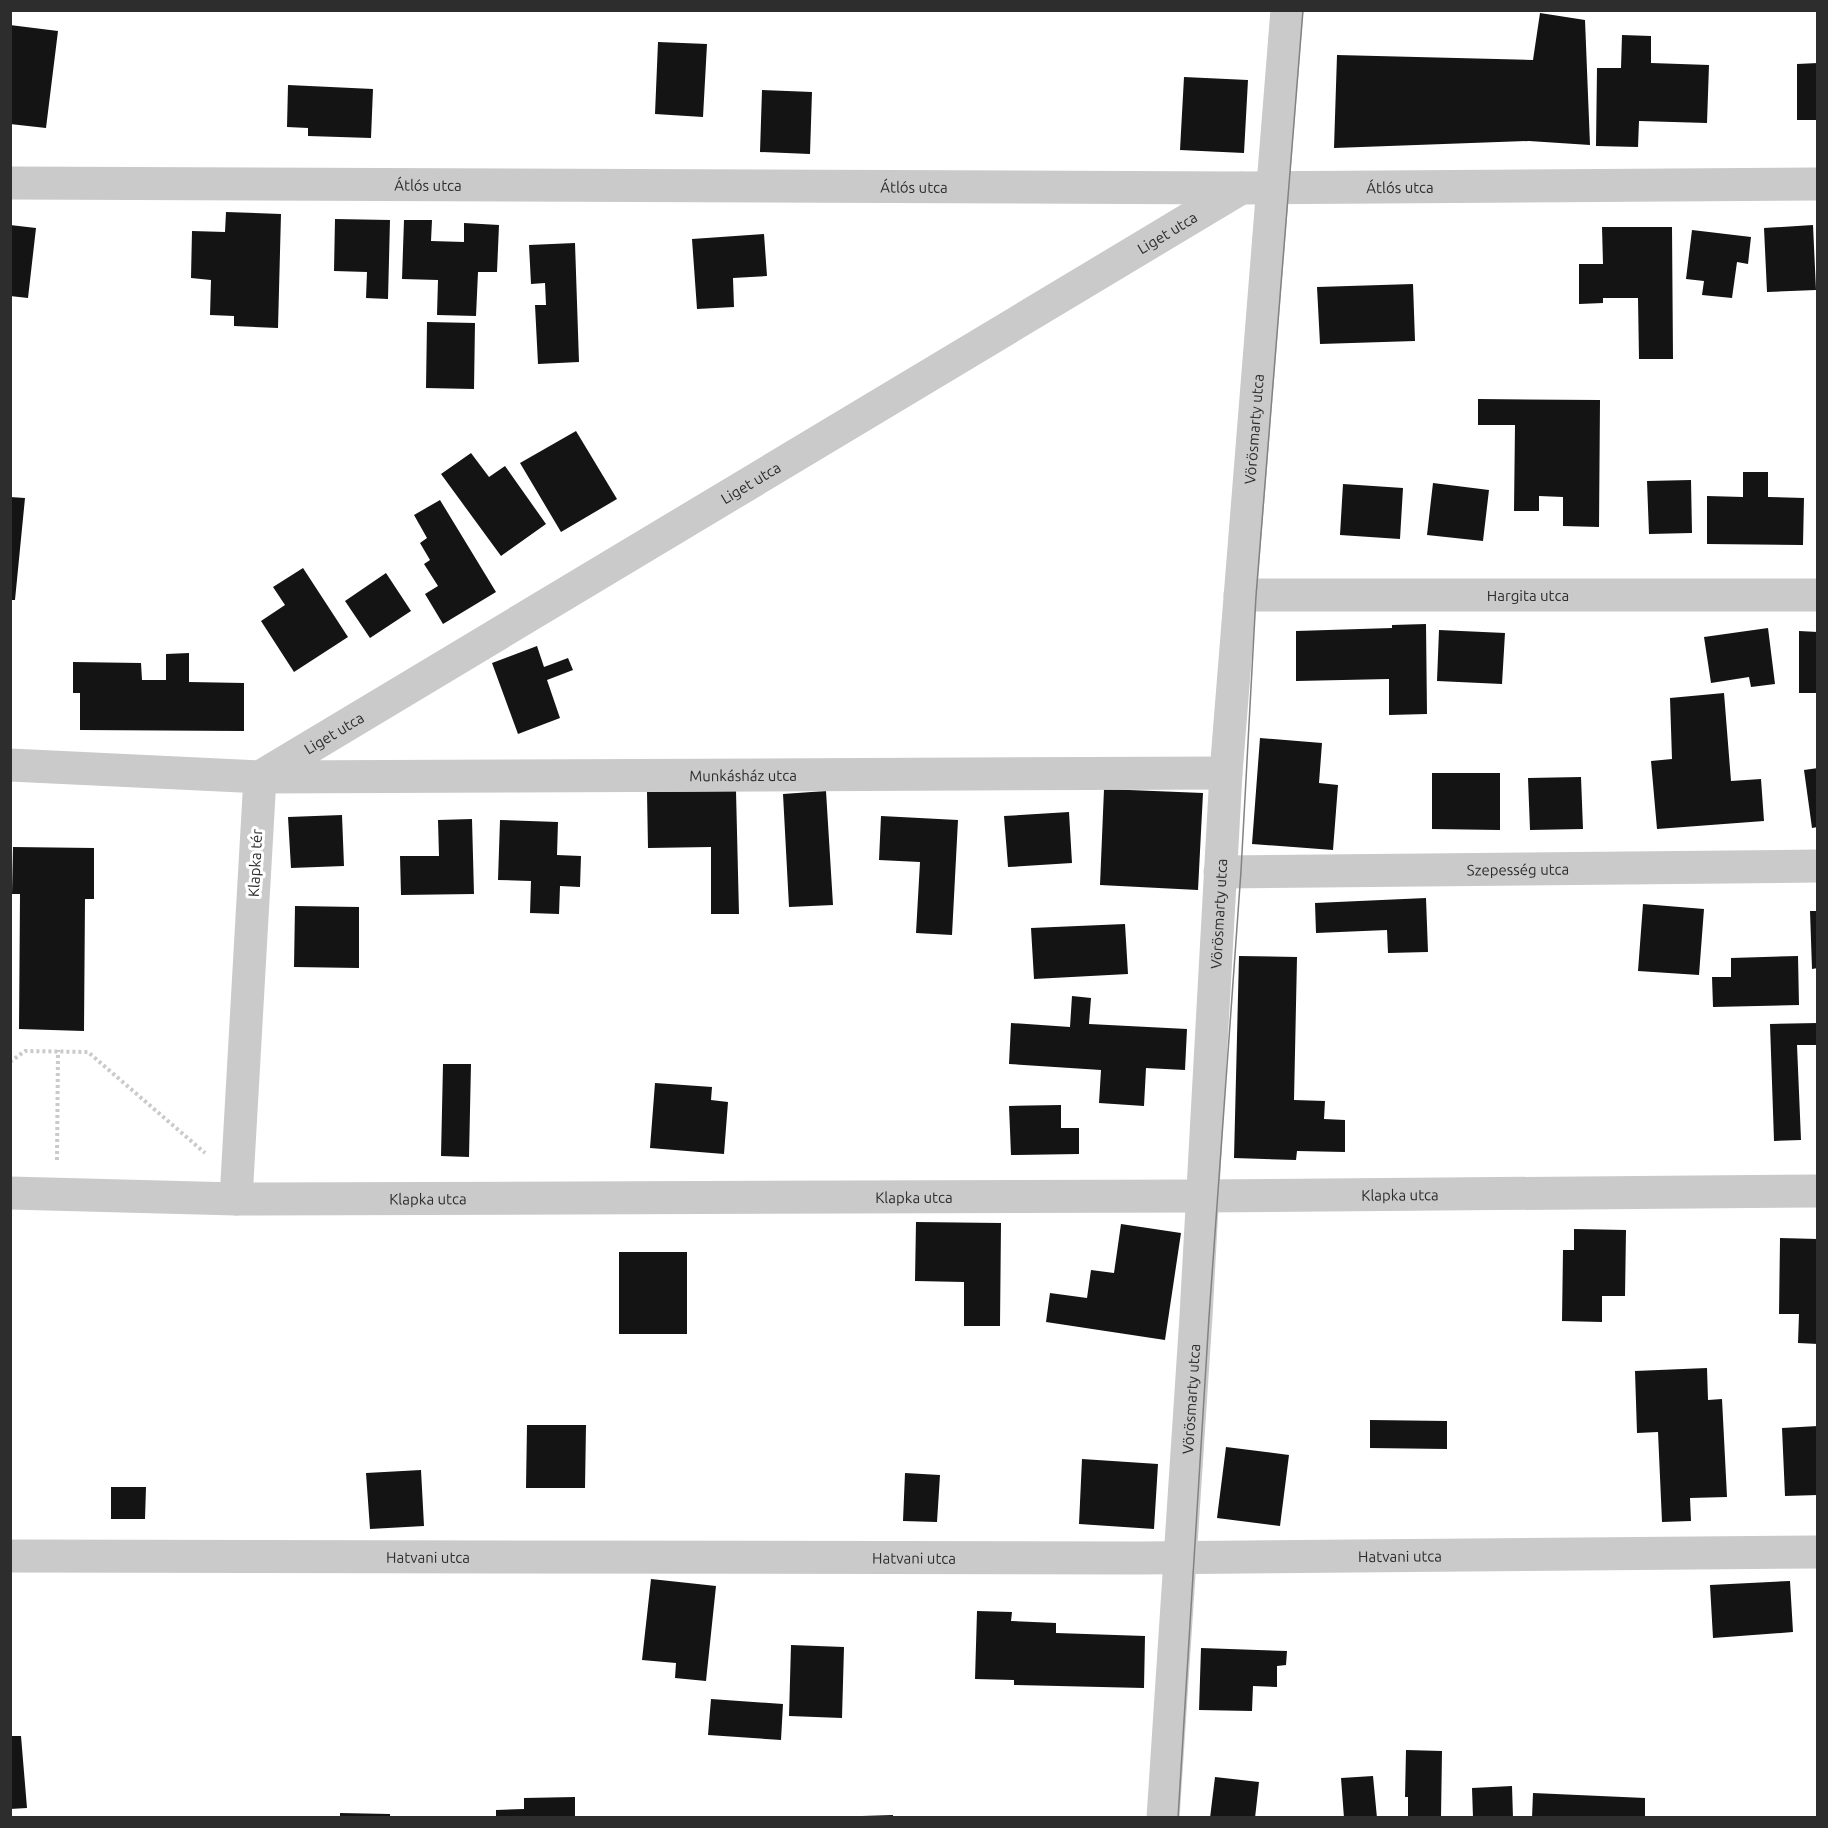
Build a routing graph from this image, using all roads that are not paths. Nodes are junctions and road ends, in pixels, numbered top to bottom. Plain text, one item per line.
1 (1287, 10) edge
2 (10, 183) edge
3 (1818, 184) edge
4 (1274, 187) junction
5 (1241, 188) junction
6 (1240, 595) junction
7 (1818, 595) edge
8 (10, 765) edge
9 (1226, 773) junction
10 (260, 777) junction
11 (1818, 866) edge
12 (1220, 872) junction
13 (237, 1190) junction
14 (1818, 1191) edge
15 (10, 1193) edge
16 (1203, 1196) junction
17 (1818, 1552) edge
18 (10, 1556) edge
19 (1179, 1558) junction
20 (1163, 1818) edge

1 - 4 street, Vörösmarty utca
2 - 5 street, Átlós utca
3 - 4 street, Átlós utca
4 - 5 street, Átlós utca
4 - 6 street, Vörösmarty utca
5 - 10 street, Liget utca
6 - 7 street, Hargita utca
6 - 9 street, Vörösmarty utca
8 - 10 street
9 - 10 street, Munkásház utca
9 - 12 street, Vörösmarty utca
10 - 13 street, Klapka tér
11 - 12 street, Szepesség utca
12 - 16 street, Vörösmarty utca
13 - 15 street, Klapka utca
13 - 16 street, Klapka utca
14 - 16 street, Klapka utca
16 - 19 street, Vörösmarty utca
17 - 19 street, Hatvani utca
18 - 19 street, Hatvani utca
19 - 20 street, Vörösmarty utca

